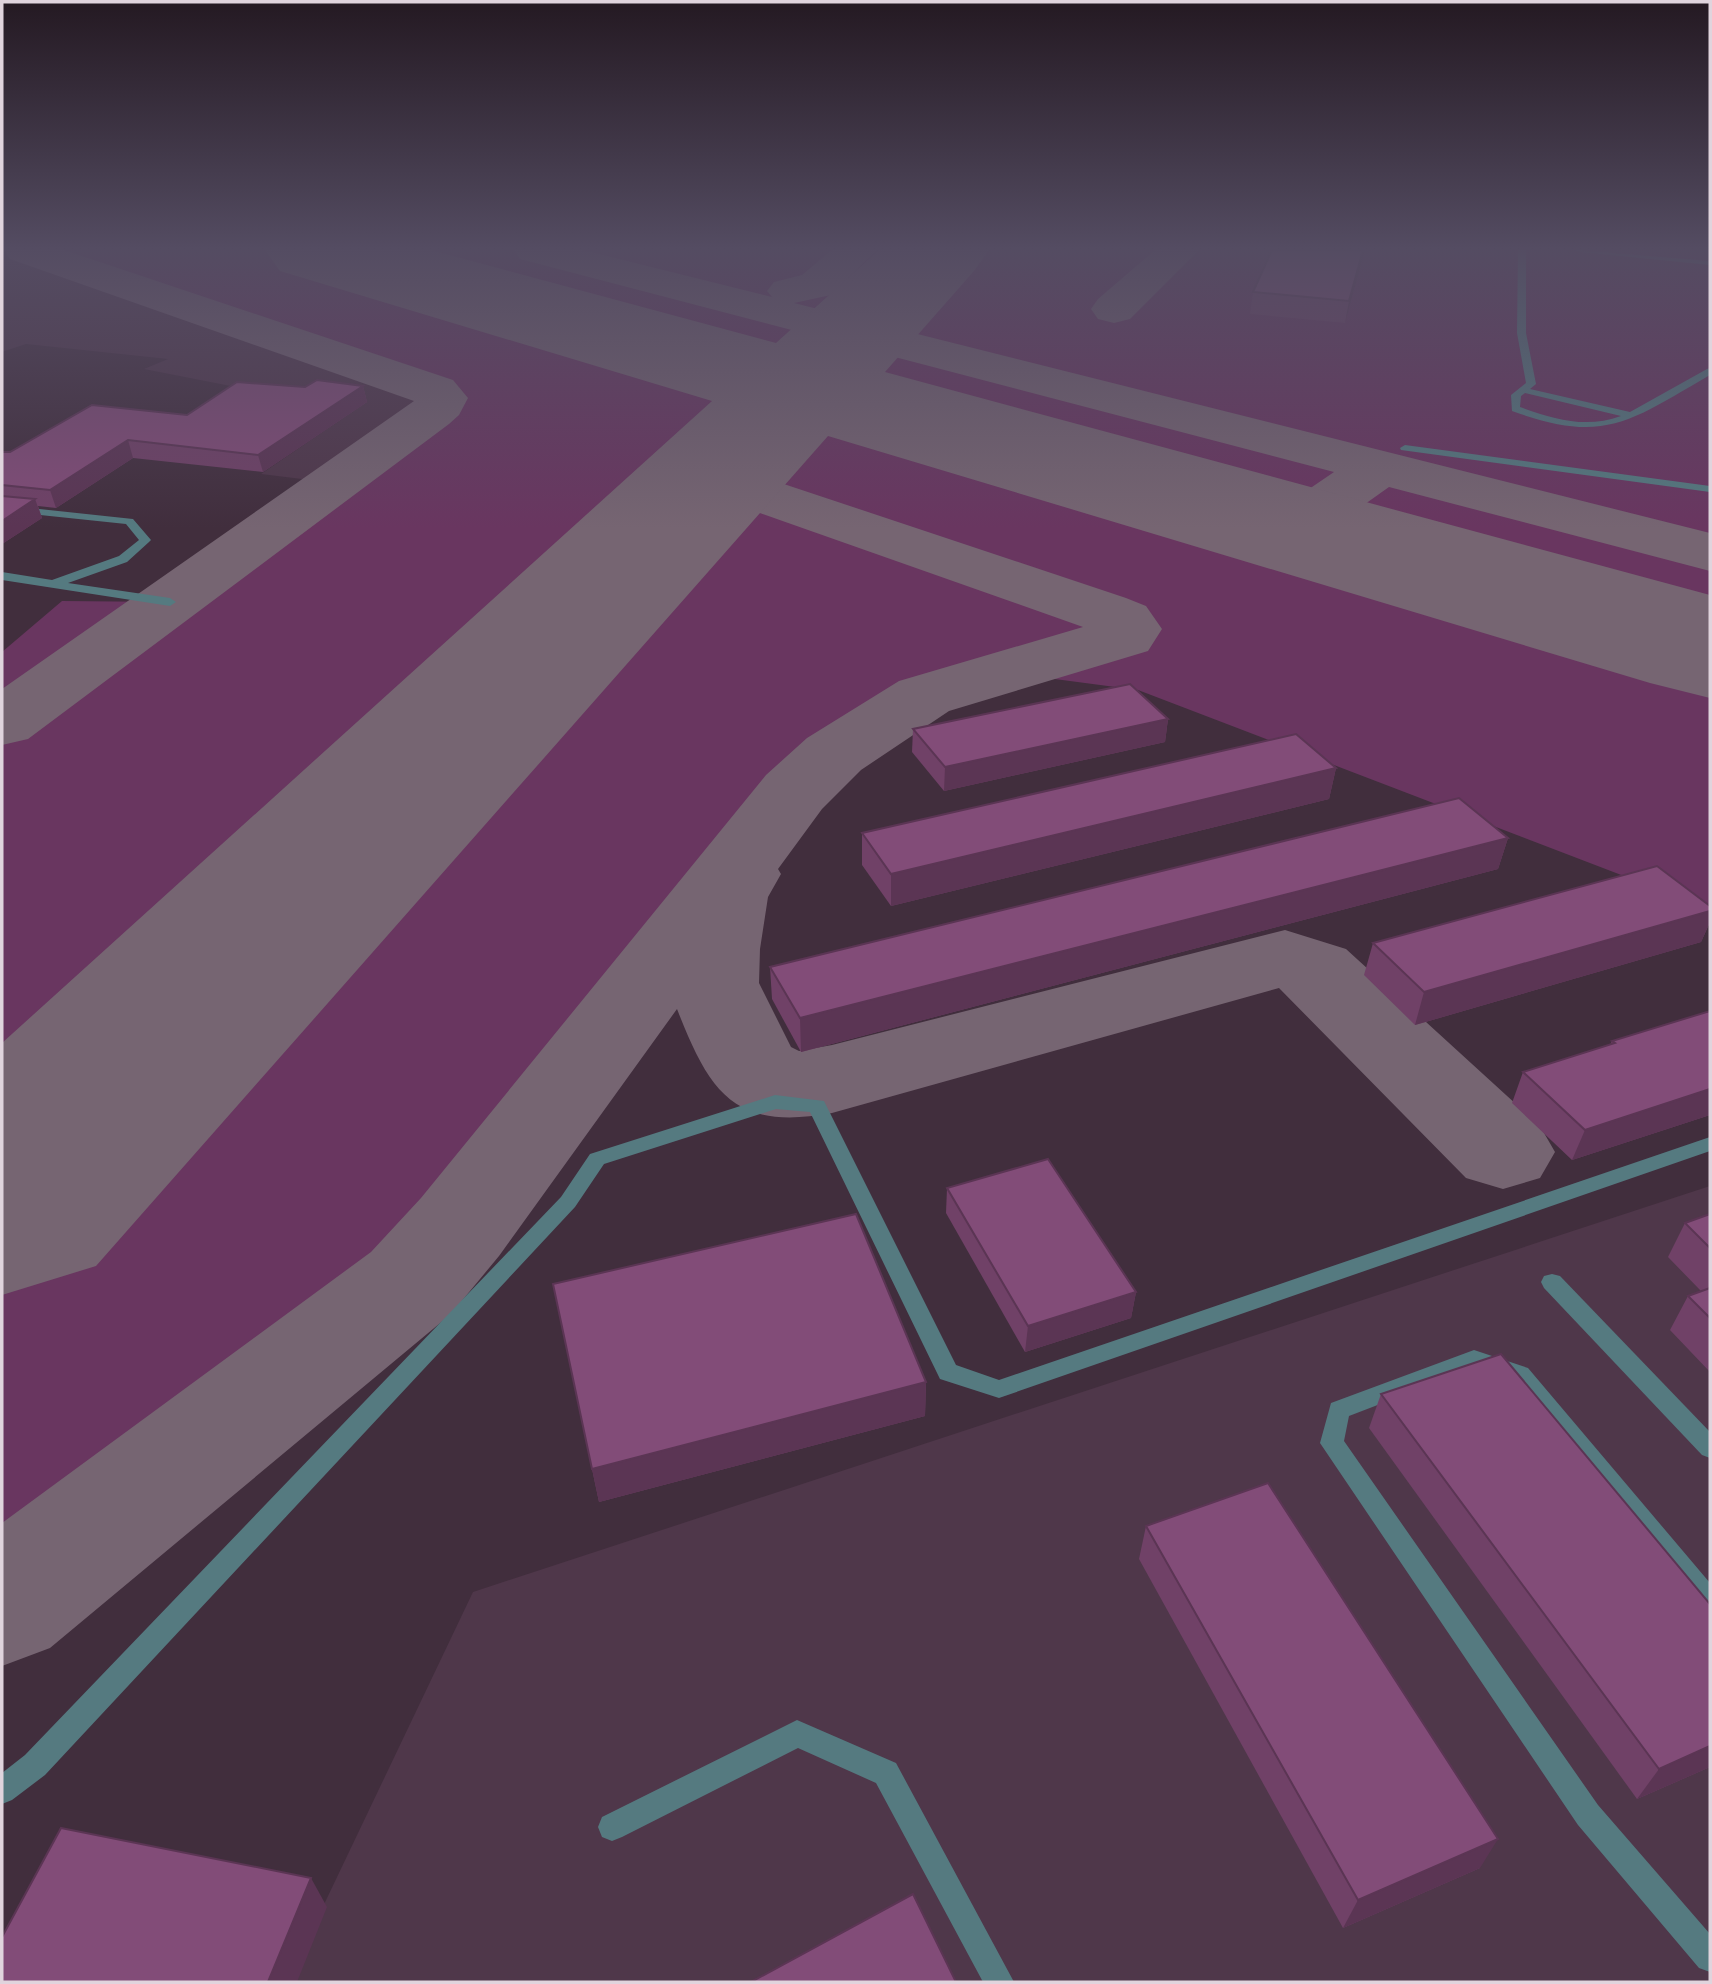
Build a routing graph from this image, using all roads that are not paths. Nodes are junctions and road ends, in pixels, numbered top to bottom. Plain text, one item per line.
1 (1521, 343) edge
2 (1710, 371) edge
3 (1527, 387) junction
4 (1631, 415) junction
5 (1405, 448) dead end
6 (1710, 489) edge
7 (2, 508) edge
8 (2, 576) edge
9 (53, 584) junction
10 (170, 602) dead end
11 (1710, 1144) edge
12 (1552, 1282) dead end
13 (1710, 1448) edge
14 (1710, 1602) edge
15 (2, 1790) edge
16 (612, 1827) dead end
17 (1710, 1957) edge
18 (999, 1982) edge

1 - 3 street
2 - 4 street
3 - 4 street
3 - 4 street
5 - 6 street
7 - 9 street
8 - 9 street
9 - 10 street
11 - 15 street
12 - 13 street
14 - 17 street
16 - 18 street

